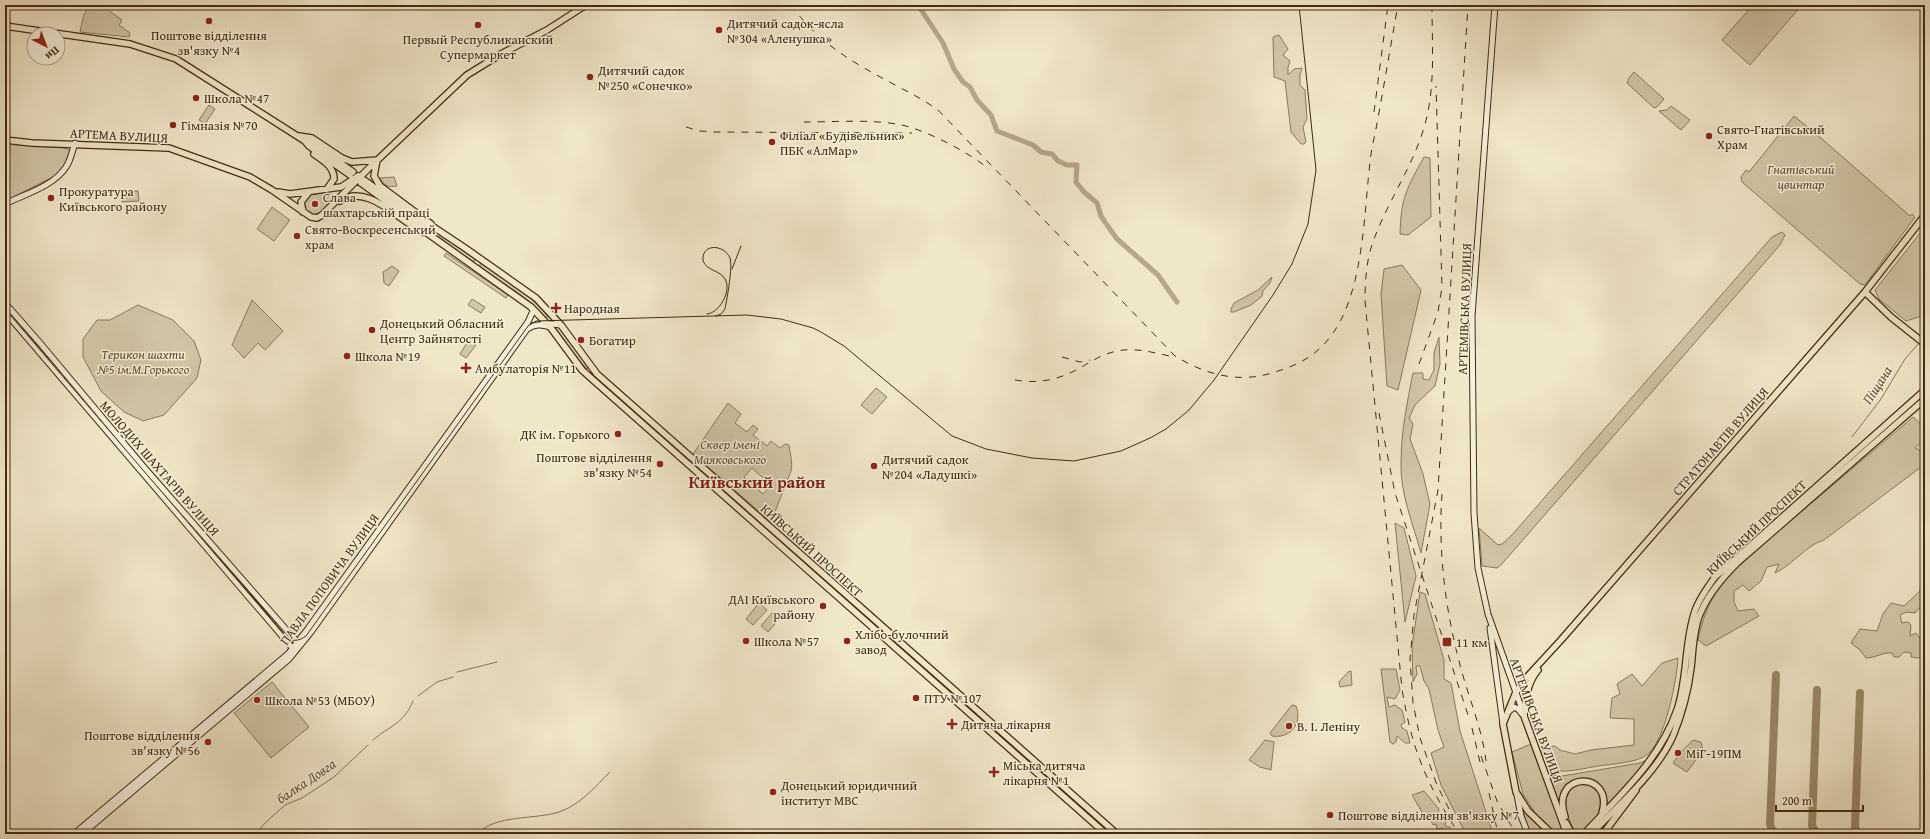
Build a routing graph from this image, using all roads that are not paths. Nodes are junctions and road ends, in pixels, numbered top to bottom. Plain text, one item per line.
1 (586, 5) edge
2 (1495, 5) edge
3 (5, 26) edge
4 (298, 136) junction
5 (5, 140) edge
6 (75, 143) junction
7 (305, 144) junction
8 (377, 160) junction
9 (369, 168) junction
10 (352, 174) dead end
11 (328, 189) junction
12 (272, 190) junction
13 (309, 192) junction
14 (335, 202) junction
15 (5, 204) edge
16 (330, 208) junction
17 (303, 212) junction
18 (1925, 215) edge
19 (435, 228) junction
20 (427, 233) junction
21 (1865, 292) junction
22 (5, 303) edge
23 (531, 307) junction
24 (5, 312) edge
25 (546, 323) junction
26 (562, 325) junction
27 (551, 328) junction
28 (523, 329) junction
29 (1925, 344) edge
30 (591, 368) junction
31 (584, 371) junction
32 (597, 374) junction
33 (592, 379) junction
34 (1925, 390) edge
35 (1925, 399) edge
36 (1488, 614) junction
37 (1562, 640) junction
38 (298, 644) junction
39 (294, 650) junction
40 (1693, 656) junction
41 (1686, 657) junction
42 (1688, 669) junction
43 (1527, 677) junction
44 (1511, 679) junction
45 (1516, 692) junction
46 (1508, 713) junction
47 (1524, 716) junction
48 (1503, 724) junction
49 (1662, 749) junction
50 (1655, 755) junction
51 (1659, 760) junction
52 (1049, 775) junction
53 (1644, 778) junction
54 (1045, 780) junction
55 (1063, 787) junction
56 (1058, 792) junction
57 (1516, 792) junction
58 (1558, 809) junction
59 (1601, 815) junction
60 (1568, 827) junction
61 (74, 834) edge
62 (82, 834) edge
63 (1106, 834) edge
64 (1116, 834) edge
65 (1528, 834) edge
66 (1552, 834) edge
67 (1567, 834) edge
68 (1572, 834) edge
69 (1584, 834) edge
70 (1591, 834) edge
71 (1603, 834) edge

1 - 8 main road, АРТЕМА ВУЛИЦЯ
2 - 36 main road, АРТЕМІВСЬКА ВУЛИЦЯ
3 - 4 main road
4 - 7 main road
4 - 8 main road
5 - 6 main road, АРТЕМА ВУЛИЦЯ
6 - 12 main road, АРТЕМА ВУЛИЦЯ
6 - 15 main road
7 - 10 main road
7 - 11 main road
8 - 9 main road, АРТЕМА ВУЛИЦЯ
8 - 19 main road
9 - 11 main road, АРТЕМА ВУЛИЦЯ
9 - 14 main road, АРТЕМА ВУЛИЦЯ
11 - 13 main road, АРТЕМА ВУЛИЦЯ
11 - 14 main road
12 - 13 main road, АРТЕМА ВУЛИЦЯ
12 - 17 main road, АРТЕМА ВУЛИЦЯ
13 - 17 main road
14 - 16 main road, АРТЕМА ВУЛИЦЯ
16 - 17 main road, АРТЕМА ВУЛИЦЯ
16 - 20 main road
18 - 21 main road, СТРАТОНАВТІВ ВУЛИЦЯ
19 - 20 main road, КИЇВСЬКИЙ ПРОСПЕКТ
19 - 26 main road, КИЇВСЬКИЙ ПРОСПЕКТ
20 - 23 main road, КИЇВСЬКИЙ ПРОСПЕКТ
21 - 29 main road
21 - 37 main road, СТРАТОНАВТІВ ВУЛИЦЯ
22 - 38 main road, МОЛОДИХ ШАХТАРІВ ВУЛИЦЯ
23 - 25 main road, КИЇВСЬКИЙ ПРОСПЕКТ
23 - 28 main road, ПАВЛА ПОПОВИЧА ВУЛИЦЯ
24 - 39 main road, МОЛОДИХ ШАХТАРІВ ВУЛИЦЯ
25 - 26 main road
25 - 27 main road, КИЇВСЬКИЙ ПРОСПЕКТ
25 - 28 main road
26 - 30 main road, КИЇВСЬКИЙ ПРОСПЕКТ
27 - 31 main road, КИЇВСЬКИЙ ПРОСПЕКТ
27 - 38 main road, ПАВЛА ПОПОВИЧА ВУЛИЦЯ
28 - 38 main road, ПАВЛА ПОПОВИЧА ВУЛИЦЯ
30 - 31 main road
30 - 32 main road, КИЇВСЬКИЙ ПРОСПЕКТ
31 - 33 main road, КИЇВСЬКИЙ ПРОСПЕКТ
32 - 33 main road
32 - 52 main road, КИЇВСЬКИЙ ПРОСПЕКТ
33 - 54 main road, КИЇВСЬКИЙ ПРОСПЕКТ
34 - 41 main road, КИЇВСЬКИЙ ПРОСПЕКТ
35 - 40 main road, КИЇВСЬКИЙ ПРОСПЕКТ
36 - 44 main road, АРТЕМІВСЬКА ВУЛИЦЯ
36 - 48 main road, АРТЕМІВСЬКА ВУЛИЦЯ
37 - 43 main road, СТРАТОНАВТІВ ВУЛИЦЯ
37 - 47 main road
38 - 39 main road, ПАВЛА ПОПОВИЧА ВУЛИЦЯ
39 - 61 main road, ПАВЛА ПОПОВИЧА ВУЛИЦЯ
39 - 62 main road, ПАВЛА ПОПОВИЧА ВУЛИЦЯ
40 - 41 main road
40 - 42 main road, КИЇВСЬКИЙ ПРОСПЕКТ
41 - 42 main road, КИЇВСЬКИЙ ПРОСПЕКТ
42 - 49 main road, КИЇВСЬКИЙ ПРОСПЕКТ
43 - 44 main road
43 - 45 main road, СТРАТОНАВТІВ ВУЛИЦЯ
44 - 45 main road, АРТЕМІВСЬКА ВУЛИЦЯ
45 - 46 main road, СТРАТОНАВТІВ ВУЛИЦЯ
45 - 47 main road, АРТЕМІВСЬКА ВУЛИЦЯ
46 - 47 main road
46 - 48 main road, СТРАТОНАВТІВ ВУЛИЦЯ
47 - 58 main road, АРТЕМІВСЬКА ВУЛИЦЯ
48 - 57 main road, АРТЕМІВСЬКА ВУЛИЦЯ
49 - 50 main road, КИЇВСЬКИЙ ПРОСПЕКТ
49 - 51 main road, КИЇВСЬКИЙ ПРОСПЕКТ
50 - 51 main road
50 - 59 main road, КИЇВСЬКИЙ ПРОСПЕКТ
51 - 53 main road, КИЇВСЬКИЙ ПРОСПЕКТ
52 - 54 main road
52 - 55 main road, КИЇВСЬКИЙ ПРОСПЕКТ
53 - 70 main road, КИЇВСЬКИЙ ПРОСПЕКТ
53 - 71 main road
54 - 56 main road, КИЇВСЬКИЙ ПРОСПЕКТ
55 - 56 main road
55 - 64 main road, КИЇВСЬКИЙ ПРОСПЕКТ
56 - 63 main road, КИЇВСЬКИЙ ПРОСПЕКТ
57 - 65 main road, АРТЕМІВСЬКА ВУЛИЦЯ
57 - 66 main road
58 - 60 main road
58 - 67 main road, АРТЕМІВСЬКА ВУЛИЦЯ
59 - 60 main road
59 - 69 main road, КИЇВСЬКИЙ ПРОСПЕКТ
60 - 68 main road

